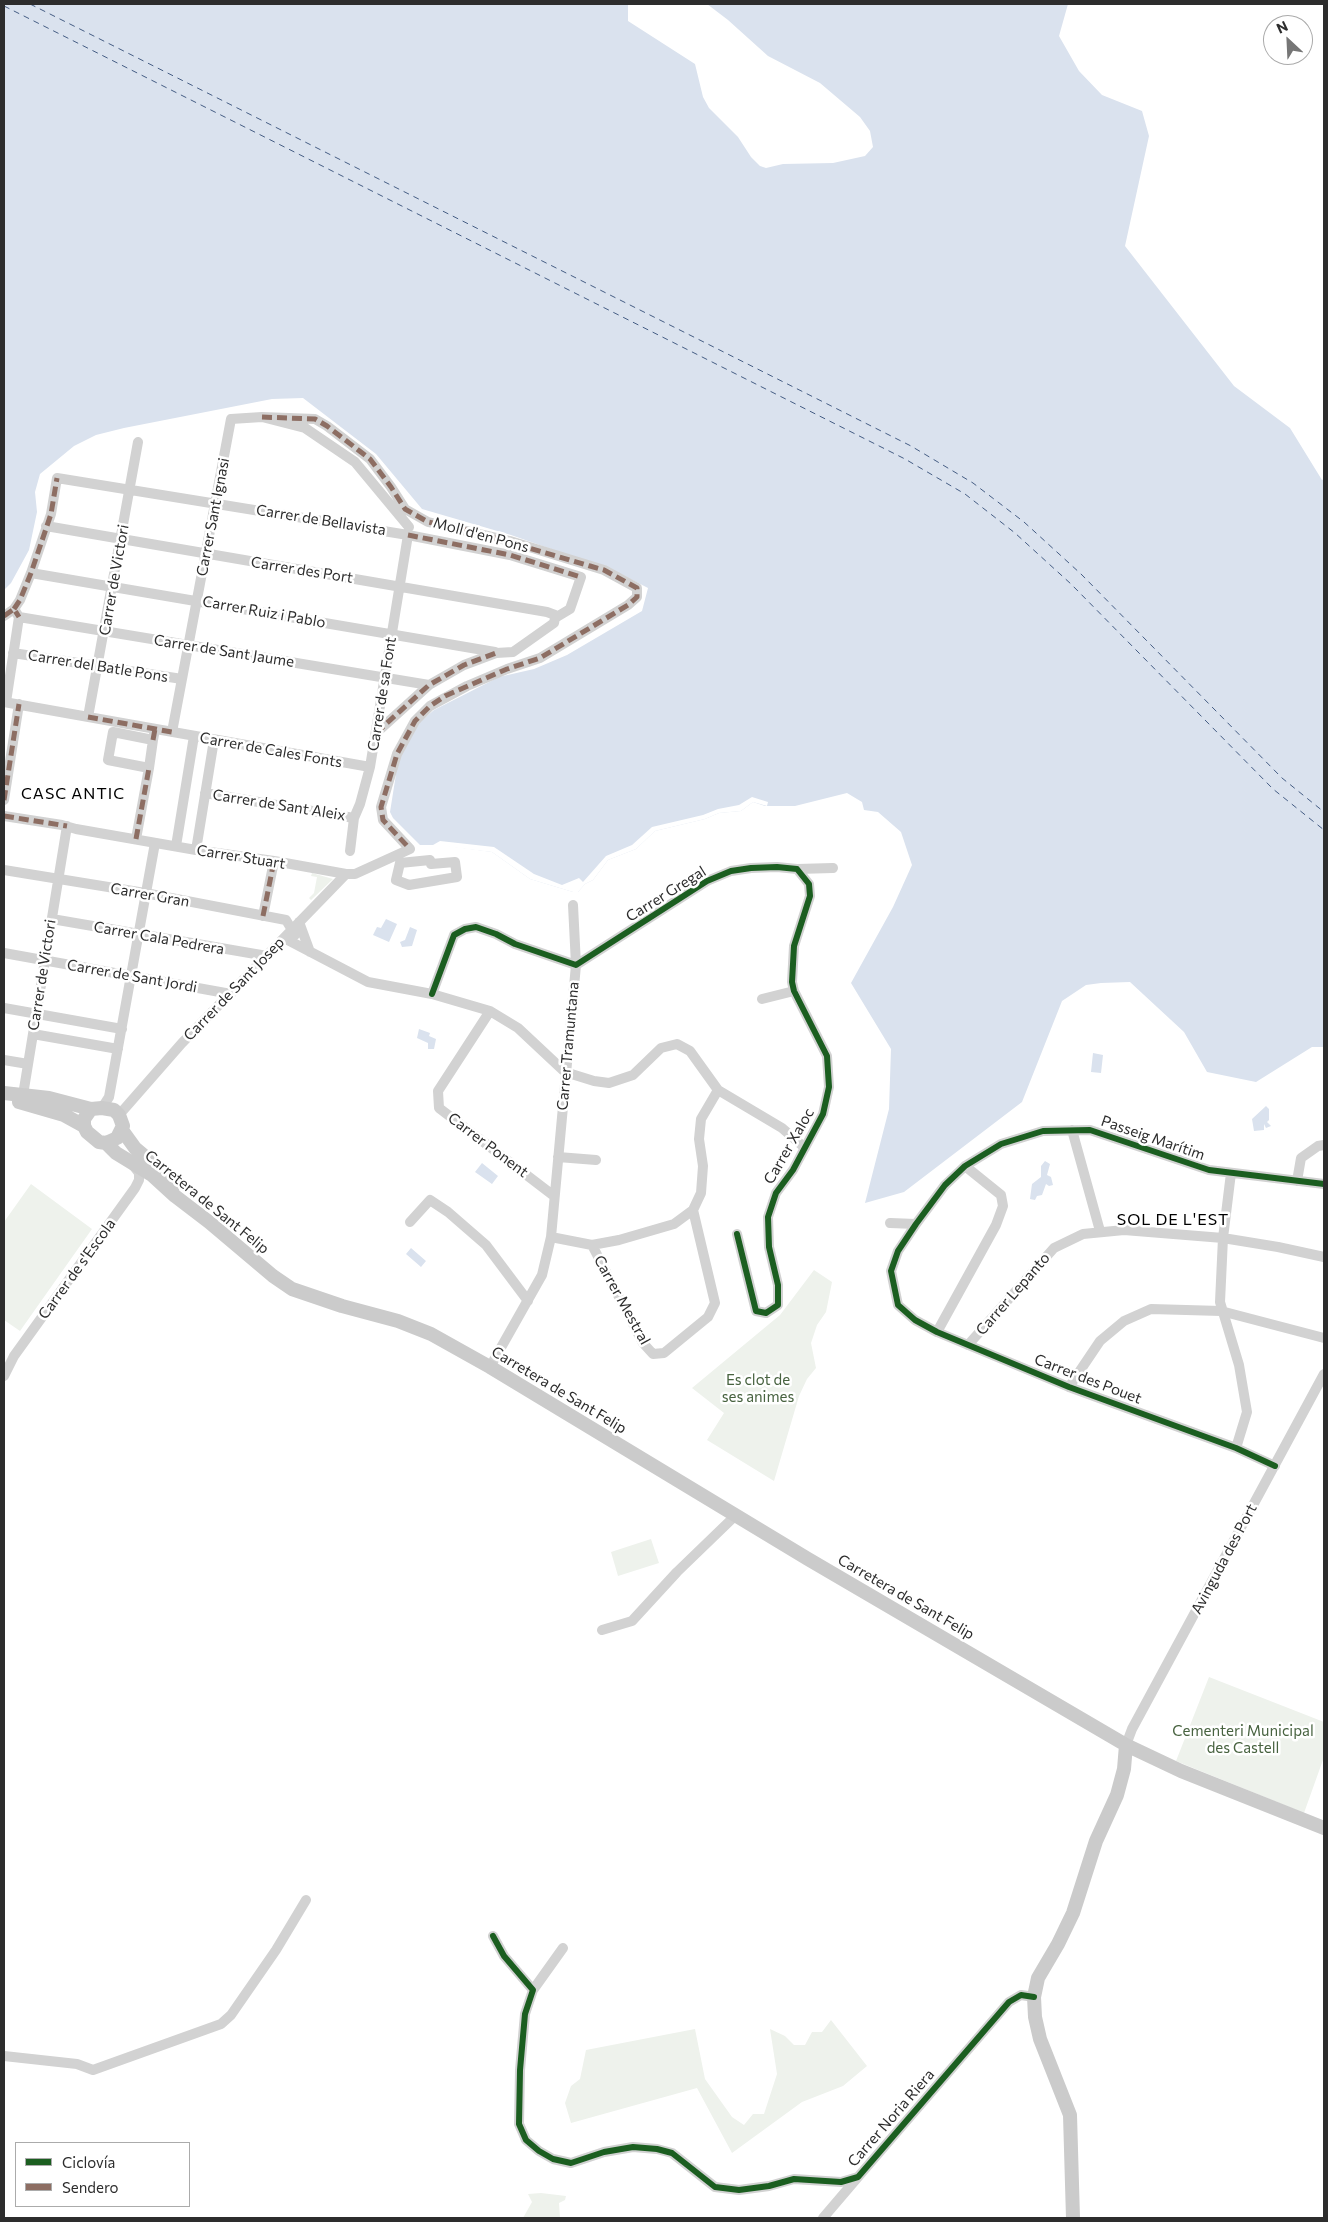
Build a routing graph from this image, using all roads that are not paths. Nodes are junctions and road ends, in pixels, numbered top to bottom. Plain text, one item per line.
1 (262, 417) junction
2 (138, 442) dead end
3 (131, 488) junction
4 (215, 503) junction
5 (46, 526) junction
6 (408, 531) junction
7 (121, 539) junction
8 (206, 555) junction
9 (31, 573) junction
10 (112, 586) junction
11 (399, 586) junction
12 (197, 601) junction
13 (17, 613) junction
14 (4, 616) edge
15 (555, 618) junction
16 (104, 631) junction
17 (392, 634) junction
18 (189, 645) junction
19 (13, 653) junction
20 (496, 653) junction
21 (98, 666) junction
22 (384, 678) junction
23 (182, 679) junction
24 (428, 685) junction
25 (5, 702) edge
26 (19, 704) junction
27 (88, 717) junction
28 (172, 732) junction
29 (376, 733) junction
30 (154, 734) junction
31 (194, 736) junction
32 (214, 740) junction
33 (370, 767) junction
34 (148, 768) junction
35 (205, 793) junction
36 (4, 800) edge
37 (4, 816) edge
38 (354, 818) junction
39 (67, 826) junction
40 (136, 840) junction
41 (155, 843) junction
42 (176, 846) junction
43 (196, 850) junction
44 (350, 851) dead end
45 (274, 861) junction
46 (833, 868) dead end
47 (4, 870) edge
48 (800, 872) junction
49 (351, 874) junction
50 (58, 880) junction
51 (396, 880) joint
52 (145, 893) junction
53 (573, 905) dead end
54 (263, 916) junction
55 (52, 919) junction
56 (295, 926) junction
57 (138, 934) junction
58 (284, 938) junction
59 (300, 946) junction
60 (310, 952) junction
61 (4, 953) edge
62 (267, 956) junction
63 (45, 961) junction
64 (576, 965) junction
65 (132, 976) junction
66 (794, 991) junction
67 (231, 994) junction
68 (432, 994) junction
69 (762, 999) dead end
70 (4, 1008) edge
71 (490, 1011) junction
72 (36, 1014) junction
73 (122, 1029) junction
74 (33, 1034) junction
75 (118, 1049) junction
76 (4, 1060) edge
77 (28, 1064) junction
78 (565, 1072) junction
79 (718, 1090) junction
80 (4, 1093) edge
81 (23, 1095) junction
82 (4, 1098) edge
83 (97, 1109) junction
84 (119, 1115) junction
85 (84, 1126) junction
86 (122, 1130) junction
87 (1072, 1130) junction
88 (106, 1143) junction
89 (1324, 1145) edge
90 (805, 1148) junction
91 (558, 1157) junction
92 (596, 1160) dead end
93 (130, 1162) junction
94 (965, 1166) junction
95 (1231, 1173) junction
96 (1297, 1181) junction
97 (1324, 1184) edge
98 (554, 1196) junction
99 (693, 1210) junction
100 (208, 1222) junction
101 (410, 1222) dead end
102 (890, 1223) dead end
103 (916, 1224) junction
104 (1100, 1231) junction
105 (737, 1234) dead end
106 (551, 1237) junction
107 (1223, 1238) junction
108 (592, 1245) junction
109 (1324, 1257) edge
110 (528, 1301) junction
111 (898, 1305) joint
112 (1221, 1311) junction
113 (938, 1332) junction
114 (1324, 1338) edge
115 (968, 1344) junction
116 (490, 1367) junction
117 (1324, 1374) edge
118 (4, 1376) edge
119 (1069, 1387) junction
120 (1236, 1448) junction
121 (1275, 1466) junction
122 (736, 1515) junction
123 (602, 1630) dead end
124 (1126, 1746) junction
125 (1324, 1828) edge
126 (306, 1900) dead end
127 (493, 1936) dead end
128 (563, 1948) dead end
129 (533, 1990) junction
130 (1034, 1997) junction
131 (4, 2056) edge
132 (858, 2177) junction
133 (824, 2218) edge
134 (1073, 2218) edge

1 - 4 street, Carrer Sant Ignasi
1 - 6 street
1 - 49 street, Moll d'en Pons
2 - 3 street, Carrer de Victori
3 - 4 street, Carrer de Bellavista
3 - 5 street, Carrer de Bellavista
3 - 7 street, Carrer de Victori
4 - 6 street, Carrer de Bellavista
4 - 8 street, Carrer Sant Ignasi
5 - 7 street, Carrer des Port
5 - 9 street
6 - 11 street, Carrer de sa Font
6 - 15 street, Carrer de Bellavista
7 - 8 street, Carrer des Port
7 - 10 street, Carrer de Victori
8 - 11 street, Carrer des Port
8 - 12 street, Carrer Sant Ignasi
9 - 10 street, Carrer Ruiz i Pablo
9 - 13 street
10 - 12 street, Carrer Ruiz i Pablo
10 - 16 street, Carrer de Victori
11 - 15 street, Carrer des Port
11 - 17 street, Carrer de sa Font
12 - 17 street, Carrer Ruiz i Pablo
12 - 18 street, Carrer Sant Ignasi
13 - 14 street
13 - 16 street, Carrer de Sant Jaume
13 - 19 street
15 - 20 street
16 - 18 street, Carrer de Sant Jaume
16 - 21 street, Carrer de Victori
17 - 20 street, Carrer Ruiz i Pablo
17 - 22 street, Carrer de sa Font
18 - 22 street, Carrer de Sant Jaume
18 - 23 street, Carrer Sant Ignasi
19 - 21 street, Carrer del Batle Pons
19 - 25 street
20 - 24 street
21 - 23 street, Carrer del Batle Pons
21 - 27 street, Carrer de Victori
22 - 24 street, Carrer de Sant Jaume
22 - 29 street, Carrer de sa Font
23 - 28 street, Carrer Sant Ignasi
24 - 29 street
25 - 26 street
26 - 27 street
26 - 36 street
27 - 30 street
28 - 30 street, Carrer de Cales Fonts
28 - 31 street, Carrer de Cales Fonts
29 - 33 street, Carrer de sa Font
30 - 34 street
30 - 34 street
31 - 32 street, Carrer de Cales Fonts
31 - 42 street
32 - 33 street, Carrer de Cales Fonts
32 - 35 street
33 - 38 street, Carrer de sa Font
34 - 40 street
35 - 38 street, Carrer de Sant Aleix
35 - 43 street
37 - 39 street, Carrer Stuart
38 - 44 street, Carrer de sa Font
39 - 40 street, Carrer Stuart
39 - 50 street, Carrer de Victori
40 - 41 street, Carrer Stuart
41 - 42 street, Carrer Stuart
41 - 52 street
42 - 43 street, Carrer Stuart
43 - 45 street, Carrer Stuart
45 - 49 street, Carrer Stuart
45 - 54 street
46 - 48 street, Carrer Gregal
47 - 50 street, Carrer Gran
48 - 64 street, Carrer Gregal
48 - 66 street, Carrer Xaloc
49 - 56 street, Carrer de Sant Josep
50 - 52 street, Carrer Gran
50 - 55 street, Carrer de Victori
51 - 51 street
52 - 54 street, Carrer Gran
52 - 57 street
53 - 64 street, Carrer Tramuntana
54 - 56 street, Carrer Gran
55 - 57 street, Carrer Cala Pedrera
55 - 63 street, Carrer de Victori
56 - 58 street, Carrer de Sant Josep
56 - 59 street
56 - 60 street
57 - 62 street, Carrer Cala Pedrera
57 - 65 street
58 - 59 street
58 - 62 street, Carrer de Sant Josep
59 - 60 street
60 - 68 street
61 - 63 street, Carrer de Sant Jordi
62 - 67 street, Carrer de Sant Josep
63 - 65 street, Carrer de Sant Jordi
63 - 72 street, Carrer de Victori
64 - 68 street
64 - 78 street, Carrer Tramuntana
65 - 67 street, Carrer de Sant Jordi
65 - 73 street
66 - 69 street
66 - 90 street, Carrer Xaloc
67 - 84 street, Carrer de Sant Josep
68 - 71 street
70 - 72 street
71 - 78 street
71 - 98 street, Carrer Ponent
72 - 73 street
72 - 74 street, Carrer de Victori
73 - 75 street
74 - 75 street
74 - 77 street, Carrer de Victori
75 - 83 street
76 - 77 street
77 - 81 street, Carrer de Victori
78 - 79 street
78 - 91 street, Carrer Tramuntana
79 - 90 street
79 - 99 street
80 - 81 main road
81 - 83 main road
82 - 85 main road
83 - 84 main road
83 - 85 main road
84 - 86 main road
85 - 88 main road
86 - 88 main road
86 - 100 main road
87 - 94 street, Passeig Marítim
87 - 95 street, Passeig Marítim
87 - 104 street
88 - 93 main road, Carretera de Sant Felip
89 - 96 street
90 - 105 street, Carrer Xaloc
91 - 92 street
91 - 98 street, Carrer Tramuntana
93 - 100 main road, Carretera de Sant Felip
93 - 118 street, Carrer de s'Escola
94 - 103 street, Passeig Marítim
94 - 113 street
95 - 96 street, Passeig Marítim
95 - 107 street
96 - 97 street, Passeig Marítim
98 - 106 street, Carrer Tramuntana
99 - 108 street
99 - 108 street, Carrer Mestral
100 - 116 main road, Carretera de Sant Felip
101 - 110 street
102 - 103 street
103 - 111 street, Passeig Marítim
104 - 107 street, Carrer Lepanto
104 - 115 street, Carrer Lepanto
106 - 108 street
106 - 110 street, Carrer Tramuntana
107 - 109 street, Carrer Lepanto
107 - 112 street
110 - 116 street, Carrer Tramuntana
111 - 113 street, Carrer des Pouet
112 - 114 street
112 - 119 street
112 - 120 street
113 - 115 street, Carrer des Pouet
115 - 119 street, Carrer des Pouet
116 - 122 main road, Carretera de Sant Felip
117 - 121 street, Avinguda des Port
119 - 120 street, Carrer des Pouet
120 - 121 street, Carrer des Pouet
121 - 124 street, Avinguda des Port
122 - 123 street
122 - 124 main road, Carretera de Sant Felip
124 - 125 main road, Carretera de Sant Felip
124 - 130 main road
126 - 131 street
127 - 129 street
128 - 129 street, Carrer Noria Riera
129 - 132 street, Carrer Noria Riera
130 - 132 street, Carrer Noria Riera
130 - 134 main road
132 - 133 street

